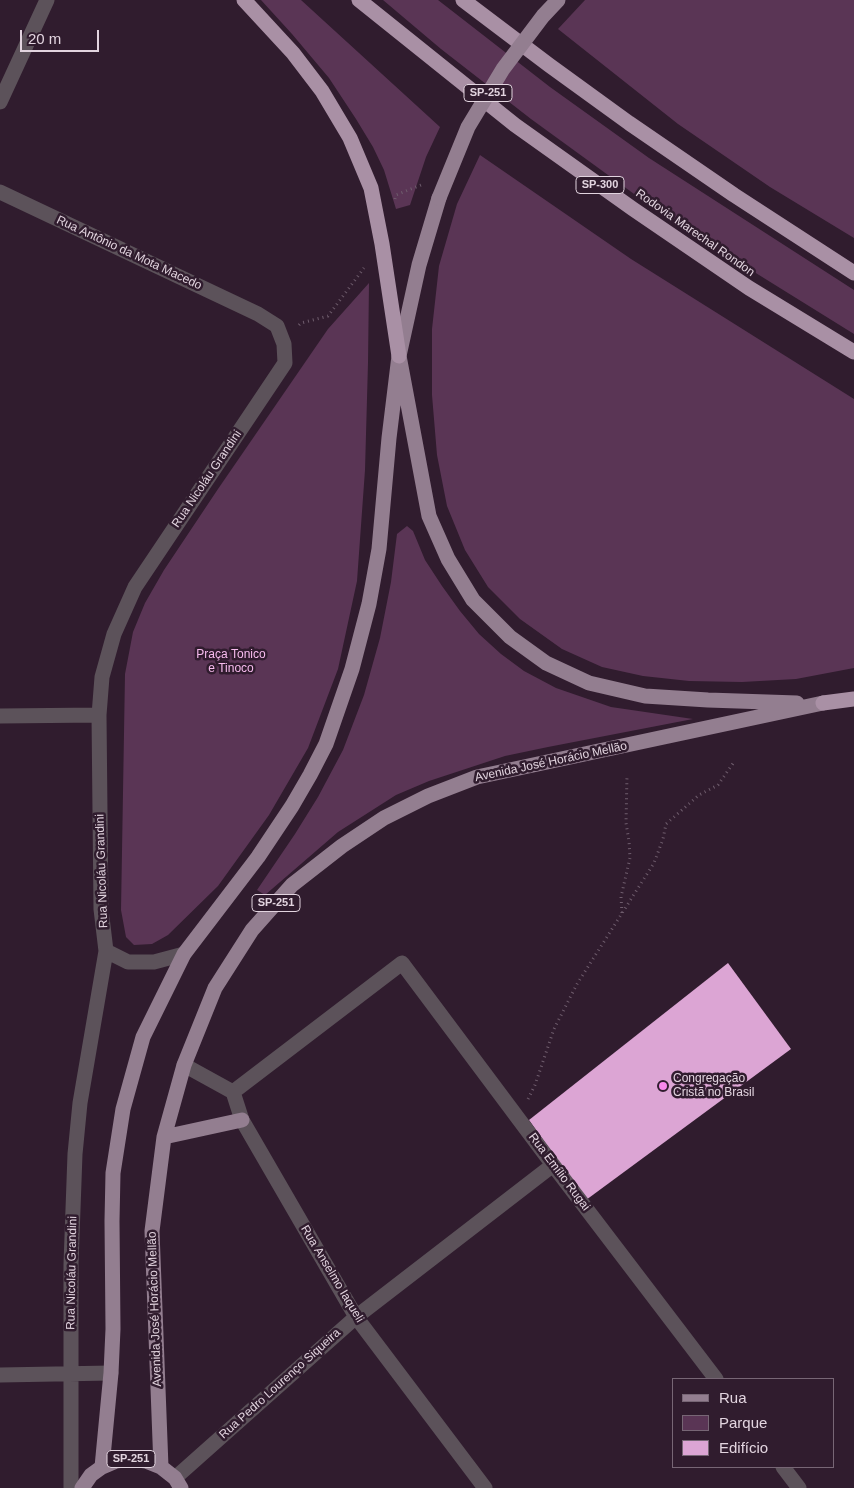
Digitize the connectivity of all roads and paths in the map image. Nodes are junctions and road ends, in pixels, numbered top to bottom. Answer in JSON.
{"nodes":[{"id":1,"x":47,"y":0,"type":"edge"},
{"id":2,"x":244,"y":0,"type":"edge"},
{"id":3,"x":359,"y":0,"type":"edge"},
{"id":4,"x":463,"y":0,"type":"edge"},
{"id":5,"x":558,"y":0,"type":"edge"},
{"id":6,"x":0,"y":102,"type":"edge"},
{"id":7,"x":0,"y":192,"type":"edge"},
{"id":8,"x":382,"y":244,"type":"junction"},
{"id":9,"x":854,"y":273,"type":"edge"},
{"id":10,"x":284,"y":344,"type":"junction"},
{"id":11,"x":854,"y":352,"type":"edge"},
{"id":12,"x":399,"y":356,"type":"junction"},
{"id":13,"x":854,"y":691,"type":"edge"},
{"id":14,"x":854,"y":699,"type":"edge"},
{"id":15,"x":823,"y":703,"type":"junction"},
{"id":16,"x":99,"y":715,"type":"junction"},
{"id":17,"x":0,"y":716,"type":"edge"},
{"id":18,"x":734,"y":762,"type":"dead end"},
{"id":19,"x":627,"y":776,"type":"dead end"},
{"id":20,"x":622,"y":914,"type":"junction"},
{"id":21,"x":106,"y":951,"type":"junction"},
{"id":22,"x":184,"y":954,"type":"junction"},
{"id":23,"x":184,"y":1065,"type":"junction"},
{"id":24,"x":233,"y":1092,"type":"junction"},
{"id":25,"x":526,"y":1104,"type":"dead end"},
{"id":26,"x":242,"y":1120,"type":"junction"},
{"id":27,"x":164,"y":1137,"type":"junction"},
{"id":28,"x":553,"y":1165,"type":"junction"},
{"id":29,"x":356,"y":1317,"type":"junction"},
{"id":30,"x":111,"y":1373,"type":"junction"},
{"id":31,"x":0,"y":1375,"type":"edge"},
{"id":32,"x":71,"y":1375,"type":"junction"},
{"id":33,"x":715,"y":1378,"type":"edge"},
{"id":34,"x":102,"y":1467,"type":"junction"},
{"id":35,"x":160,"y":1467,"type":"junction"},
{"id":36,"x":784,"y":1468,"type":"edge"},
{"id":37,"x":178,"y":1483,"type":"edge"},
{"id":38,"x":71,"y":1488,"type":"edge"},
{"id":39,"x":82,"y":1488,"type":"edge"},
{"id":40,"x":485,"y":1488,"type":"edge"},
{"id":41,"x":799,"y":1488,"type":"edge"}],
"edges":[{"from":1,"to":6,"type":"street"},
{"from":2,"to":8,"type":"highway"},
{"from":3,"to":11,"type":"highway","name":"Rodovia Marechal Rondon","number":"SP-300"},
{"from":4,"to":9,"type":"highway"},
{"from":5,"to":12,"type":"main road","number":"SP-251","bridge":true},
{"from":7,"to":10,"type":"street","name":"Rua Antônio da Mota Macedo"},
{"from":8,"to":10,"type":"path"},
{"from":8,"to":12,"type":"highway"},
{"from":10,"to":16,"type":"street","name":"Rua Nicoláu Grandini"},
{"from":12,"to":15,"type":"main road","number":"SP-251"},
{"from":12,"to":22,"type":"main road","number":"SP-251"},
{"from":13,"to":15,"type":"main road","number":"SP-251"},
{"from":14,"to":15,"type":"highway"},
{"from":15,"to":23,"type":"main road","name":"Avenida José Horácio Mellão","number":"SP-251"},
{"from":16,"to":17,"type":"street"},
{"from":16,"to":21,"type":"street","name":"Rua Nicoláu Grandini"},
{"from":18,"to":20,"type":"path"},
{"from":19,"to":20,"type":"path"},
{"from":20,"to":25,"type":"path"},
{"from":21,"to":22,"type":"street"},
{"from":21,"to":32,"type":"street","name":"Rua Nicoláu Grandini"},
{"from":22,"to":30,"type":"main road","number":"SP-251"},
{"from":23,"to":24,"type":"street"},
{"from":23,"to":27,"type":"main road","name":"Avenida José Horácio Mellão","number":"SP-251"},
{"from":24,"to":26,"type":"street","name":"Rua Anselmo Iaqueli"},
{"from":24,"to":28,"type":"street","name":"Rua Emílio Rugai"},
{"from":26,"to":27,"type":"main road"},
{"from":26,"to":29,"type":"street","name":"Rua Anselmo Iaqueli"},
{"from":27,"to":35,"type":"main road","name":"Avenida José Horácio Mellão","number":"SP-251"},
{"from":28,"to":29,"type":"street","name":"Rua Pedro Lourenço Siqueira"},
{"from":28,"to":33,"type":"street","name":"Rua Emílio Rugai"},
{"from":29,"to":37,"type":"street","name":"Rua Pedro Lourenço Siqueira"},
{"from":29,"to":40,"type":"street","name":"Rua Anselmo Iaqueli"},
{"from":30,"to":32,"type":"street"},
{"from":30,"to":34,"type":"main road","number":"SP-251"},
{"from":31,"to":32,"type":"street"},
{"from":32,"to":38,"type":"street","name":"Rua Nicoláu Grandini"},
{"from":34,"to":35,"type":"main road","number":"SP-251"},
{"from":34,"to":39,"type":"main road","number":"SP-251"},
{"from":35,"to":37,"type":"main road","number":"SP-251"},
{"from":36,"to":41,"type":"street"}]}
